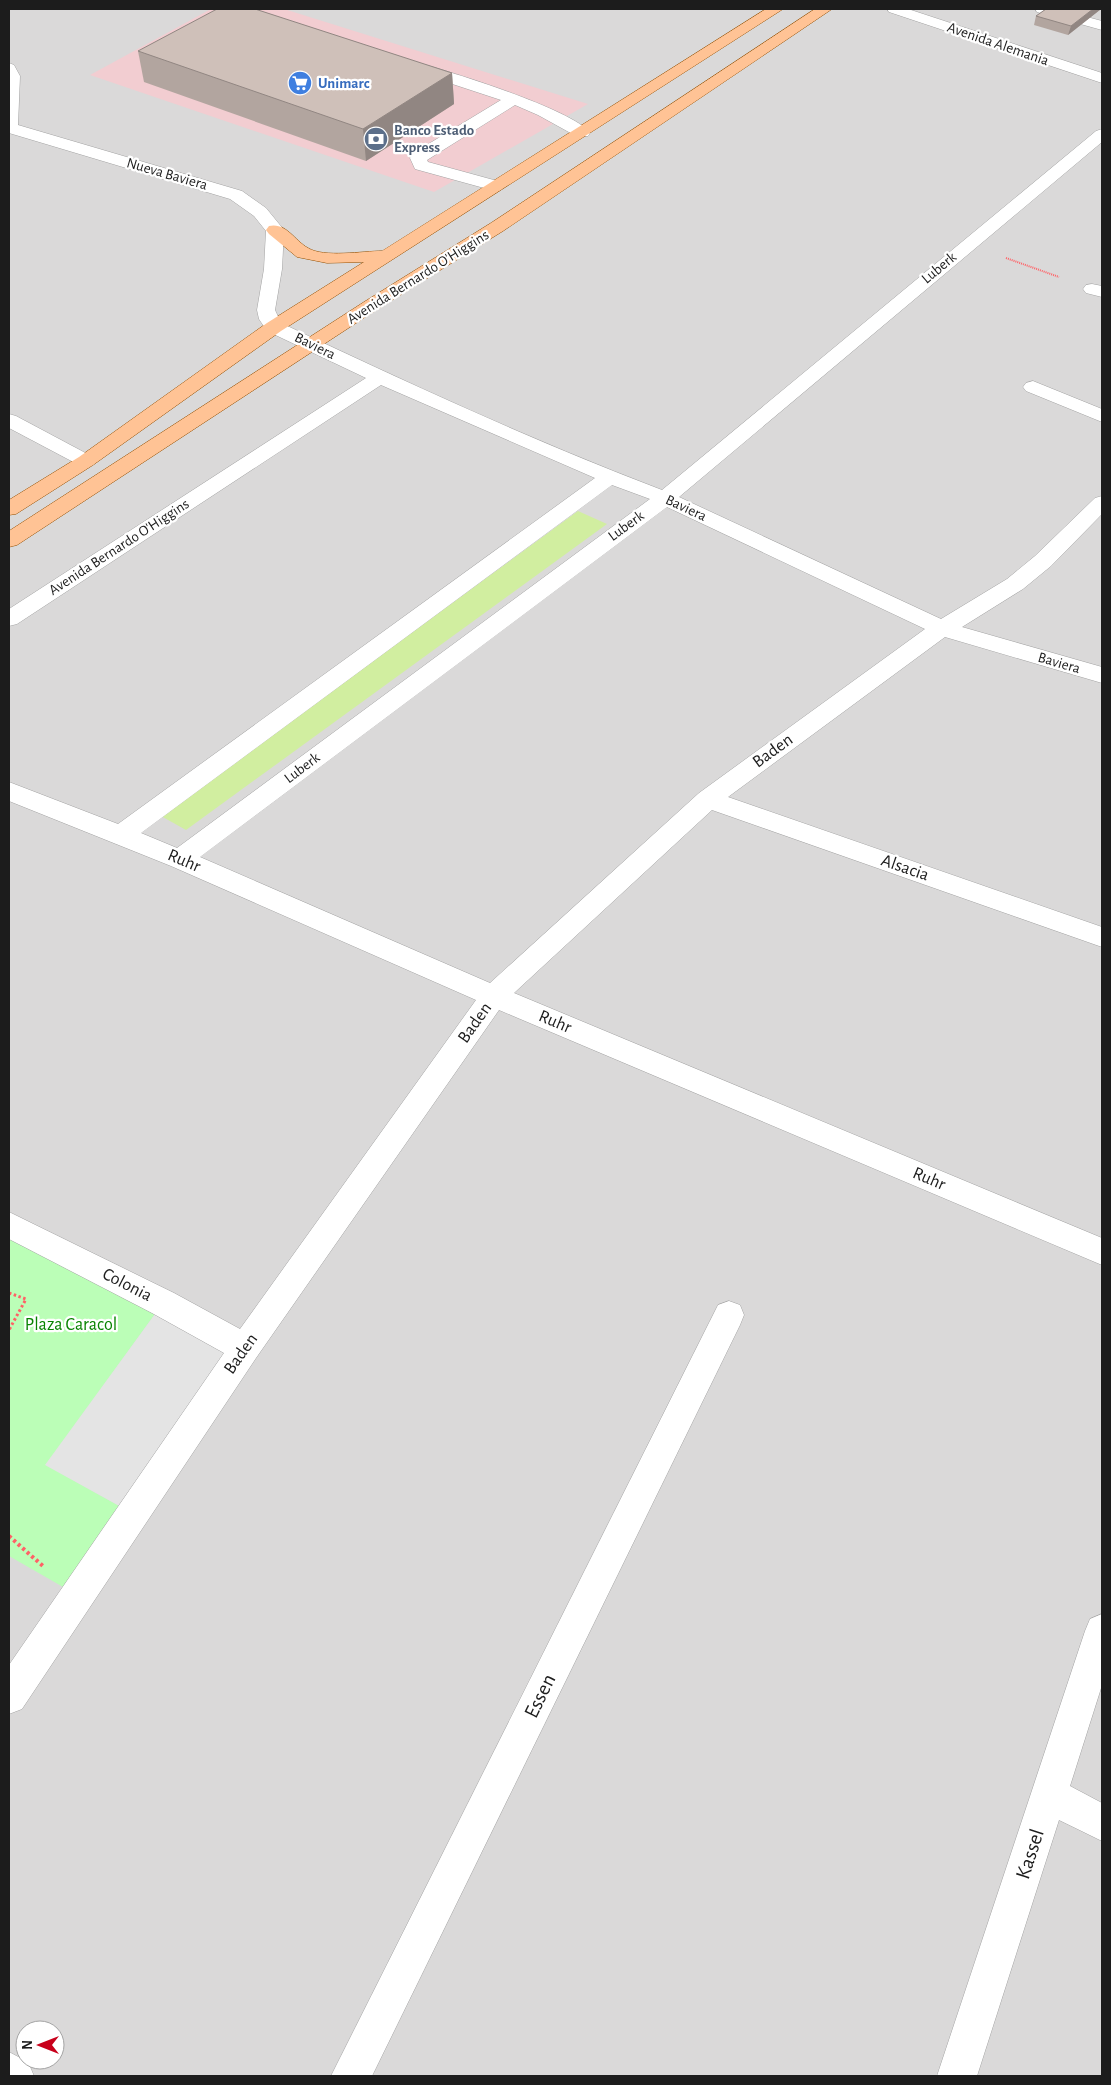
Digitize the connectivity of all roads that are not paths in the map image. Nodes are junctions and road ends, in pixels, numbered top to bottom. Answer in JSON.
{"nodes":[{"id":1,"x":776,"y":9,"type":"edge"},
{"id":2,"x":825,"y":9,"type":"edge"},
{"id":3,"x":894,"y":9,"type":"edge"},
{"id":4,"x":1042,"y":9,"type":"edge"},
{"id":5,"x":1102,"y":26,"type":"edge"},
{"id":6,"x":399,"y":62,"type":"edge"},
{"id":7,"x":9,"y":68,"type":"edge"},
{"id":8,"x":1102,"y":78,"type":"edge"},
{"id":9,"x":514,"y":99,"type":"junction"},
{"id":10,"x":9,"y":128,"type":"edge"},
{"id":11,"x":582,"y":132,"type":"junction"},
{"id":12,"x":1102,"y":134,"type":"edge"},
{"id":13,"x":619,"y":146,"type":"junction"},
{"id":14,"x":495,"y":186,"type":"junction"},
{"id":15,"x":275,"y":230,"type":"junction"},
{"id":16,"x":385,"y":256,"type":"junction"},
{"id":17,"x":274,"y":327,"type":"junction"},
{"id":18,"x":312,"y":344,"type":"junction"},
{"id":19,"x":380,"y":377,"type":"junction"},
{"id":20,"x":1033,"y":387,"type":"dead end"},
{"id":21,"x":1102,"y":416,"type":"edge"},
{"id":22,"x":9,"y":420,"type":"edge"},
{"id":23,"x":86,"y":461,"type":"junction"},
{"id":24,"x":610,"y":476,"type":"junction"},
{"id":25,"x":665,"y":498,"type":"junction"},
{"id":26,"x":1102,"y":502,"type":"edge"},
{"id":27,"x":9,"y":509,"type":"edge"},
{"id":28,"x":9,"y":540,"type":"edge"},
{"id":29,"x":9,"y":618,"type":"edge"},
{"id":30,"x":943,"y":629,"type":"junction"},
{"id":31,"x":1102,"y":675,"type":"edge"},
{"id":32,"x":9,"y":791,"type":"edge"},
{"id":33,"x":708,"y":799,"type":"junction"},
{"id":34,"x":120,"y":836,"type":"junction"},
{"id":35,"x":180,"y":859,"type":"junction"},
{"id":36,"x":1102,"y":937,"type":"edge"},
{"id":37,"x":494,"y":996,"type":"junction"},
{"id":38,"x":9,"y":1225,"type":"edge"},
{"id":39,"x":1102,"y":1252,"type":"edge"},
{"id":40,"x":729,"y":1315,"type":"dead end"},
{"id":41,"x":245,"y":1348,"type":"junction"},
{"id":42,"x":1102,"y":1631,"type":"edge"},
{"id":43,"x":9,"y":1696,"type":"edge"},
{"id":44,"x":1049,"y":1795,"type":"junction"},
{"id":45,"x":1102,"y":1823,"type":"edge"},
{"id":46,"x":9,"y":2072,"type":"edge"},
{"id":47,"x":14,"y":2076,"type":"edge"},
{"id":48,"x":351,"y":2076,"type":"edge"},
{"id":49,"x":957,"y":2076,"type":"edge"}],
"edges":[{"from":1,"to":11,"type":"main road","name":"Avenida Bernardo O'Higgins"},
{"from":2,"to":13,"type":"main road","name":"Avenida Bernardo O'Higgins"},
{"from":3,"to":8,"type":"street","name":"Avenida Alemania"},
{"from":4,"to":5,"type":"street"},
{"from":6,"to":9,"type":"street"},
{"from":7,"to":10,"type":"street","name":"Nueva Baviera"},
{"from":9,"to":11,"type":"street"},
{"from":9,"to":14,"type":"street"},
{"from":10,"to":15,"type":"street","name":"Nueva Baviera"},
{"from":11,"to":13,"type":"main road"},
{"from":11,"to":14,"type":"main road","name":"Avenida Bernardo O'Higgins"},
{"from":12,"to":25,"type":"street","name":"Luberk"},
{"from":13,"to":18,"type":"main road","name":"Avenida Bernardo O'Higgins"},
{"from":14,"to":16,"type":"main road","name":"Avenida Bernardo O'Higgins"},
{"from":15,"to":16,"type":"main road"},
{"from":15,"to":17,"type":"street"},
{"from":16,"to":17,"type":"main road","name":"Avenida Bernardo O'Higgins"},
{"from":17,"to":18,"type":"street","name":"Baviera"},
{"from":17,"to":23,"type":"main road","name":"Avenida Bernardo O'Higgins"},
{"from":18,"to":19,"type":"street","name":"Baviera"},
{"from":18,"to":28,"type":"main road","name":"Avenida Bernardo O'Higgins"},
{"from":19,"to":24,"type":"street","name":"Baviera"},
{"from":19,"to":29,"type":"street","name":"Avenida Bernardo O'Higgins"},
{"from":20,"to":21,"type":"street"},
{"from":22,"to":23,"type":"street"},
{"from":23,"to":27,"type":"main road","name":"Avenida Bernardo O'Higgins"},
{"from":24,"to":25,"type":"street","name":"Baviera"},
{"from":24,"to":34,"type":"street"},
{"from":25,"to":30,"type":"street","name":"Baviera"},
{"from":25,"to":35,"type":"street","name":"Luberk"},
{"from":26,"to":30,"type":"street","name":"Baden"},
{"from":30,"to":31,"type":"street","name":"Baviera"},
{"from":30,"to":33,"type":"street","name":"Baden"},
{"from":32,"to":34,"type":"street","name":"Ruhr"},
{"from":33,"to":36,"type":"street","name":"Alsacia"},
{"from":33,"to":37,"type":"street","name":"Baden"},
{"from":34,"to":35,"type":"street","name":"Ruhr"},
{"from":35,"to":37,"type":"street","name":"Ruhr"},
{"from":37,"to":39,"type":"street","name":"Ruhr"},
{"from":37,"to":41,"type":"street","name":"Baden"},
{"from":38,"to":41,"type":"street","name":"Colonia"},
{"from":40,"to":48,"type":"street","name":"Essen"},
{"from":41,"to":43,"type":"street","name":"Baden"},
{"from":42,"to":44,"type":"street","name":"Kassel"},
{"from":44,"to":45,"type":"street"},
{"from":44,"to":49,"type":"street","name":"Kassel"},
{"from":46,"to":47,"type":"street"}]}
